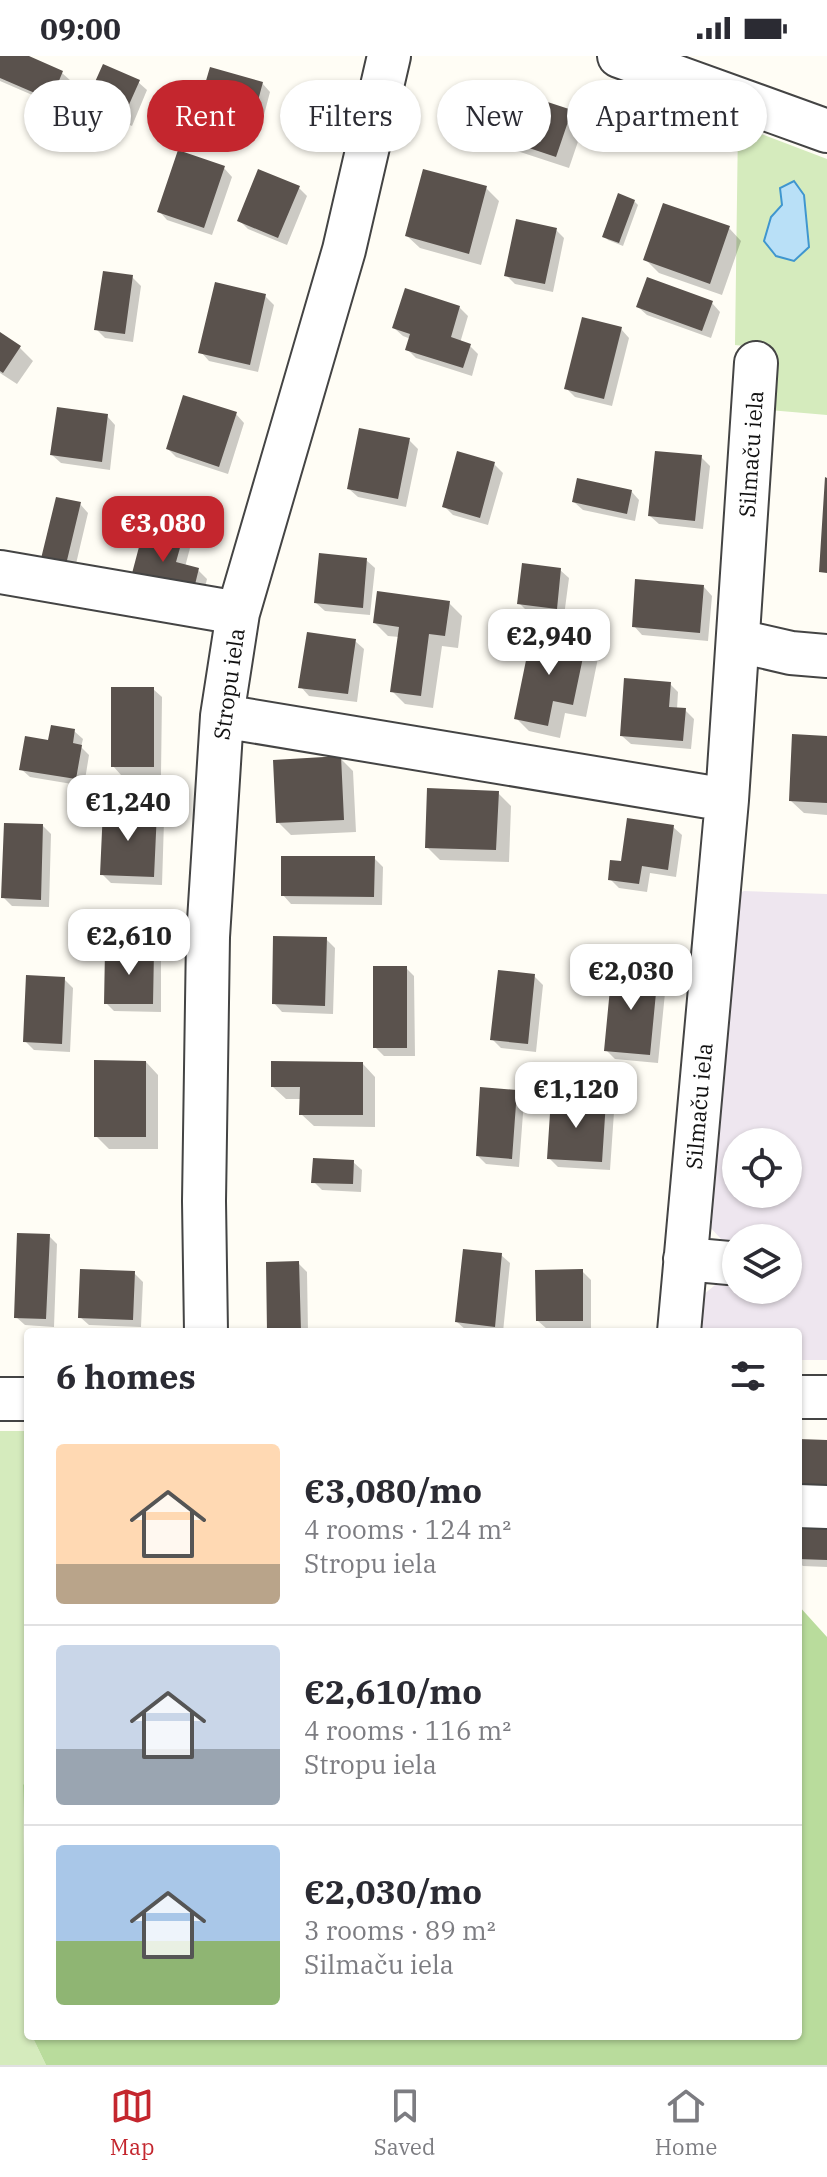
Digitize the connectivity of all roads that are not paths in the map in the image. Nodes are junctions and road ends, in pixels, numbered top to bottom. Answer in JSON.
{"nodes":[{"id":1,"x":389,"y":56,"type":"edge"},
{"id":2,"x":619,"y":56,"type":"edge"},
{"id":3,"x":827,"y":131,"type":"edge"},
{"id":4,"x":756,"y":363,"type":"dead end"},
{"id":5,"x":0,"y":572,"type":"edge"},
{"id":6,"x":238,"y":613,"type":"junction"},
{"id":7,"x":739,"y":641,"type":"junction"},
{"id":8,"x":827,"y":656,"type":"edge"},
{"id":9,"x":222,"y":716,"type":"junction"},
{"id":10,"x":727,"y":800,"type":"junction"},
{"id":11,"x":685,"y":1259,"type":"junction"},
{"id":12,"x":722,"y":1262,"type":"edge"},
{"id":13,"x":206,"y":1328,"type":"edge"},
{"id":14,"x":679,"y":1328,"type":"edge"},
{"id":15,"x":802,"y":1397,"type":"edge"},
{"id":16,"x":827,"y":1397,"type":"edge"},
{"id":17,"x":0,"y":1399,"type":"edge"},
{"id":18,"x":24,"y":1399,"type":"edge"},
{"id":19,"x":802,"y":1506,"type":"edge"},
{"id":20,"x":827,"y":1507,"type":"edge"}],
"edges":[{"from":1,"to":6,"type":"street","name":"Stropu iela"},
{"from":2,"to":3,"type":"street"},
{"from":4,"to":7,"type":"street","name":"Silmaču iela"},
{"from":5,"to":6,"type":"street"},
{"from":6,"to":9,"type":"street","name":"Stropu iela"},
{"from":7,"to":8,"type":"street"},
{"from":7,"to":10,"type":"street","name":"Silmaču iela"},
{"from":9,"to":10,"type":"street"},
{"from":9,"to":13,"type":"street","name":"Stropu iela"},
{"from":10,"to":11,"type":"street","name":"Silmaču iela"},
{"from":11,"to":12,"type":"street"},
{"from":11,"to":14,"type":"street","name":"Silmaču iela"},
{"from":15,"to":16,"type":"street"},
{"from":17,"to":18,"type":"street"},
{"from":19,"to":20,"type":"street"}]}
